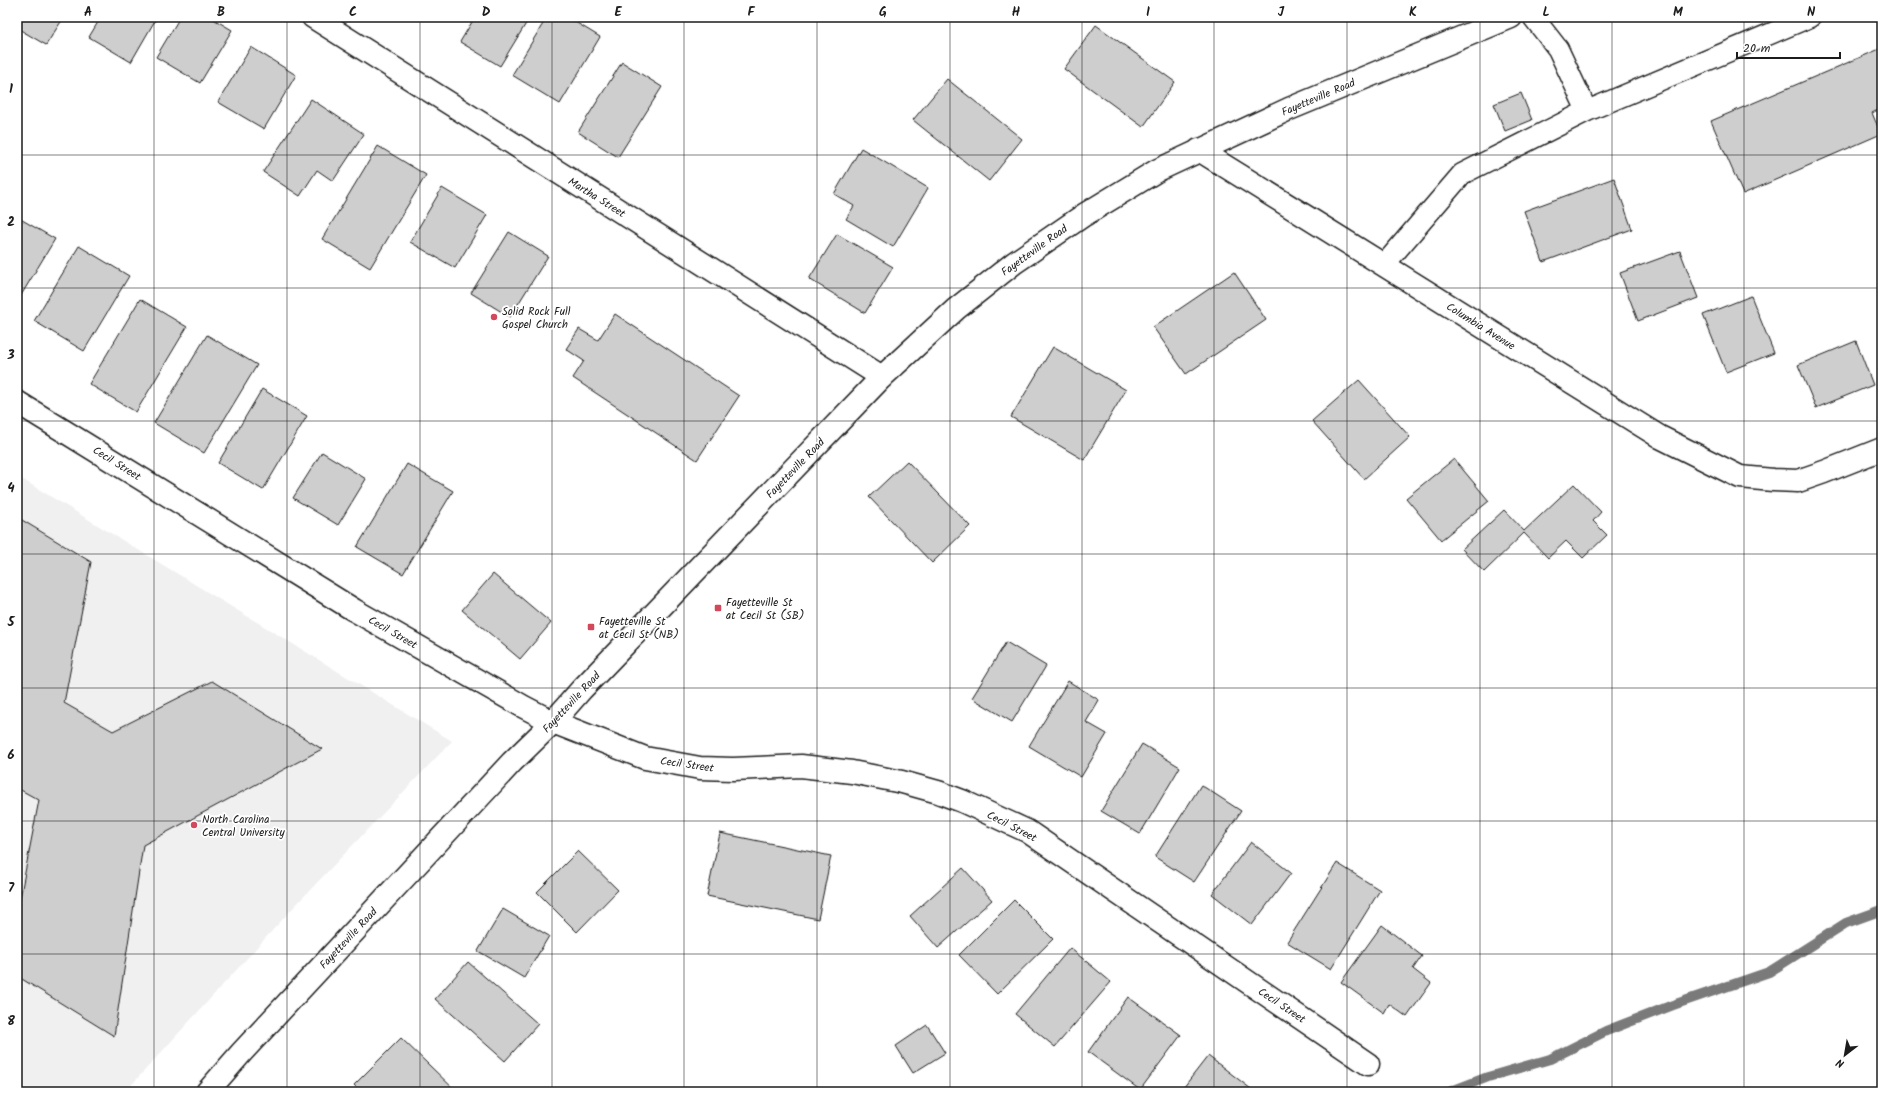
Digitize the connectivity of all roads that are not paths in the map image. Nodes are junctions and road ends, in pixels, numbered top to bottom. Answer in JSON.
{"nodes":[{"id":1,"x":313,"y":17,"type":"edge"},
{"id":2,"x":1511,"y":17,"type":"edge"},
{"id":3,"x":1533,"y":17,"type":"edge"},
{"id":4,"x":1810,"y":17,"type":"edge"},
{"id":5,"x":1587,"y":111,"type":"junction"},
{"id":6,"x":1199,"y":150,"type":"junction"},
{"id":7,"x":1384,"y":265,"type":"junction"},
{"id":8,"x":882,"y":378,"type":"junction"},
{"id":9,"x":17,"y":402,"type":"edge"},
{"id":10,"x":1882,"y":449,"type":"edge"},
{"id":11,"x":553,"y":722,"type":"junction"},
{"id":12,"x":1368,"y":1064,"type":"dead end"},
{"id":13,"x":207,"y":1092,"type":"edge"}],
"edges":[{"from":1,"to":8,"type":"street","name":"Martha Street"},
{"from":2,"to":6,"type":"street","name":"Fayetteville Road"},
{"from":3,"to":5,"type":"lane"},
{"from":4,"to":5,"type":"lane"},
{"from":5,"to":7,"type":"lane"},
{"from":6,"to":7,"type":"street","name":"Columbia Avenue"},
{"from":6,"to":8,"type":"street","name":"Fayetteville Road"},
{"from":7,"to":10,"type":"street","name":"Columbia Avenue"},
{"from":8,"to":11,"type":"street","name":"Fayetteville Road"},
{"from":9,"to":11,"type":"street","name":"Cecil Street"},
{"from":11,"to":12,"type":"street","name":"Cecil Street"},
{"from":11,"to":13,"type":"street","name":"Fayetteville Road"}]}
